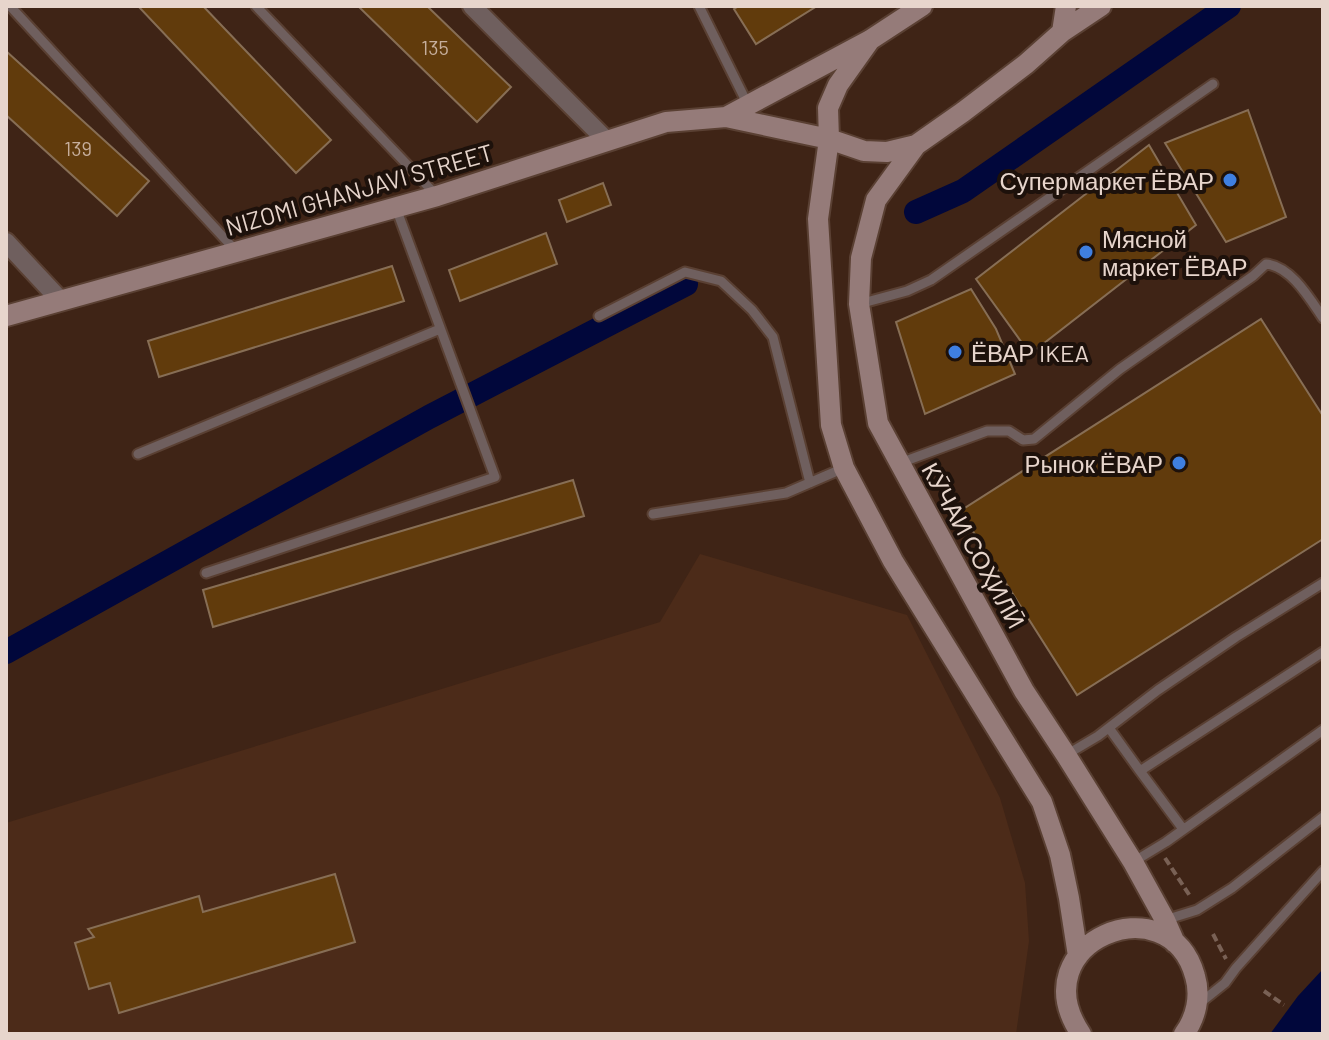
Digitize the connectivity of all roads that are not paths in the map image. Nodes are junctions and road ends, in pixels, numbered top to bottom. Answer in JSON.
{"nodes":[{"id":1,"x":10,"y":6,"type":"edge"},
{"id":2,"x":256,"y":6,"type":"edge"},
{"id":3,"x":472,"y":6,"type":"edge"},
{"id":4,"x":699,"y":6,"type":"edge"},
{"id":5,"x":922,"y":6,"type":"edge"},
{"id":6,"x":1066,"y":6,"type":"edge"},
{"id":7,"x":1101,"y":6,"type":"edge"},
{"id":8,"x":1062,"y":32,"type":"junction"},
{"id":9,"x":870,"y":40,"type":"junction"},
{"id":10,"x":1213,"y":84,"type":"dead end"},
{"id":11,"x":748,"y":105,"type":"junction"},
{"id":12,"x":726,"y":117,"type":"junction"},
{"id":13,"x":829,"y":139,"type":"junction"},
{"id":14,"x":607,"y":141,"type":"junction"},
{"id":15,"x":916,"y":145,"type":"junction"},
{"id":16,"x":437,"y":196,"type":"junction"},
{"id":17,"x":396,"y":208,"type":"junction"},
{"id":18,"x":6,"y":242,"type":"edge"},
{"id":19,"x":237,"y":252,"type":"junction"},
{"id":20,"x":61,"y":301,"type":"junction"},
{"id":21,"x":859,"y":304,"type":"junction"},
{"id":22,"x":6,"y":316,"type":"edge"},
{"id":23,"x":599,"y":316,"type":"dead end"},
{"id":24,"x":1323,"y":318,"type":"edge"},
{"id":25,"x":440,"y":329,"type":"junction"},
{"id":26,"x":138,"y":454,"type":"dead end"},
{"id":27,"x":900,"y":463,"type":"junction"},
{"id":28,"x":844,"y":468,"type":"junction"},
{"id":29,"x":810,"y":483,"type":"junction"},
{"id":30,"x":653,"y":514,"type":"dead end"},
{"id":31,"x":206,"y":573,"type":"dead end"},
{"id":32,"x":1323,"y":583,"type":"edge"},
{"id":33,"x":1323,"y":652,"type":"edge"},
{"id":34,"x":1109,"y":728,"type":"junction"},
{"id":35,"x":1323,"y":730,"type":"edge"},
{"id":36,"x":1066,"y":755,"type":"junction"},
{"id":37,"x":1140,"y":771,"type":"junction"},
{"id":38,"x":1323,"y":817,"type":"edge"},
{"id":39,"x":1183,"y":829,"type":"junction"},
{"id":40,"x":1133,"y":862,"type":"junction"},
{"id":41,"x":1323,"y":871,"type":"edge"},
{"id":42,"x":1165,"y":920,"type":"junction"},
{"id":43,"x":1175,"y":943,"type":"junction"},
{"id":44,"x":1078,"y":956,"type":"junction"},
{"id":45,"x":1197,"y":1005,"type":"junction"},
{"id":46,"x":1068,"y":1009,"type":"junction"},
{"id":47,"x":1057,"y":1034,"type":"edge"},
{"id":48,"x":1081,"y":1034,"type":"edge"},
{"id":49,"x":1184,"y":1034,"type":"edge"}],
"edges":[{"from":1,"to":19,"type":"lane"},
{"from":2,"to":16,"type":"lane"},
{"from":3,"to":14,"type":"street"},
{"from":4,"to":11,"type":"lane"},
{"from":5,"to":9,"type":"street"},
{"from":6,"to":8,"type":"street"},
{"from":7,"to":8,"type":"street"},
{"from":8,"to":15,"type":"street"},
{"from":9,"to":11,"type":"street"},
{"from":9,"to":13,"type":"street"},
{"from":10,"to":21,"type":"lane"},
{"from":11,"to":12,"type":"street"},
{"from":12,"to":13,"type":"street"},
{"from":12,"to":14,"type":"street","name":"NIZOMI GHANJAVI STREET"},
{"from":13,"to":15,"type":"street"},
{"from":13,"to":28,"type":"street"},
{"from":14,"to":16,"type":"street","name":"NIZOMI GHANJAVI STREET"},
{"from":15,"to":21,"type":"street","name":"КӮЧАИ СОҲИЛӢ"},
{"from":16,"to":17,"type":"street","name":"NIZOMI GHANJAVI STREET"},
{"from":17,"to":19,"type":"street","name":"NIZOMI GHANJAVI STREET"},
{"from":17,"to":25,"type":"lane"},
{"from":18,"to":20,"type":"street"},
{"from":19,"to":20,"type":"street","name":"NIZOMI GHANJAVI STREET"},
{"from":20,"to":22,"type":"street","name":"NIZOMI GHANJAVI STREET"},
{"from":21,"to":27,"type":"street","name":"КӮЧАИ СОҲИЛӢ"},
{"from":23,"to":29,"type":"lane"},
{"from":24,"to":27,"type":"lane"},
{"from":25,"to":26,"type":"lane"},
{"from":25,"to":31,"type":"lane"},
{"from":27,"to":36,"type":"street","name":"КӮЧАИ СОҲИЛӢ"},
{"from":28,"to":29,"type":"lane"},
{"from":28,"to":44,"type":"street"},
{"from":29,"to":30,"type":"lane"},
{"from":32,"to":34,"type":"lane"},
{"from":33,"to":37,"type":"lane"},
{"from":34,"to":36,"type":"lane"},
{"from":34,"to":37,"type":"lane"},
{"from":35,"to":39,"type":"lane"},
{"from":36,"to":40,"type":"street","name":"КӮЧАИ СОҲИЛӢ"},
{"from":37,"to":39,"type":"lane"},
{"from":38,"to":42,"type":"lane"},
{"from":39,"to":40,"type":"lane"},
{"from":40,"to":42,"type":"street","name":"КӮЧАИ СОҲИЛӢ"},
{"from":41,"to":45,"type":"lane"},
{"from":42,"to":43,"type":"street","name":"КӮЧАИ СОҲИЛӢ"},
{"from":43,"to":44,"type":"street"},
{"from":43,"to":45,"type":"street","name":"КӮЧАИ СОҲИЛӢ"},
{"from":44,"to":46,"type":"street"},
{"from":45,"to":49,"type":"street"},
{"from":46,"to":47,"type":"street"},
{"from":46,"to":48,"type":"street"}]}
